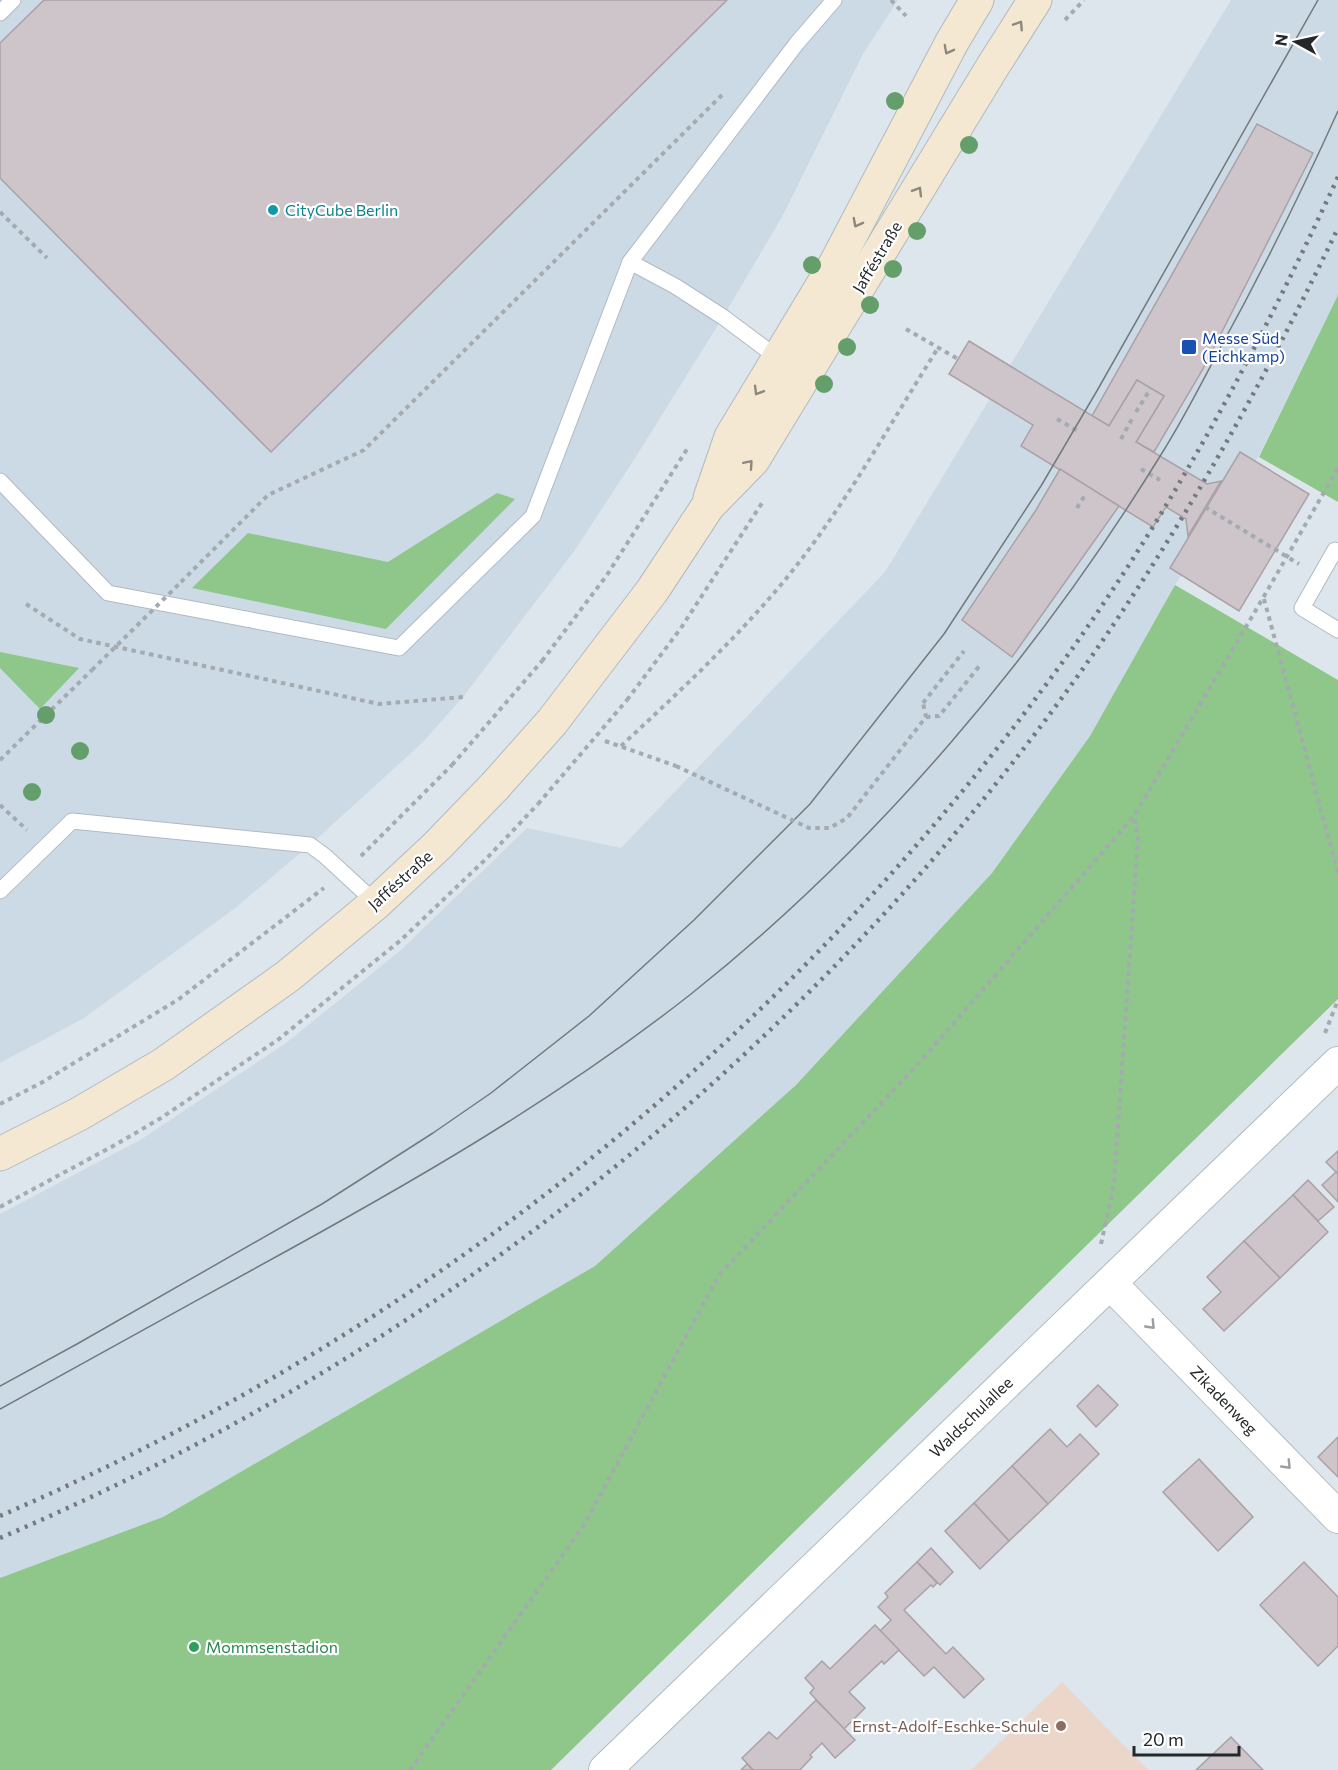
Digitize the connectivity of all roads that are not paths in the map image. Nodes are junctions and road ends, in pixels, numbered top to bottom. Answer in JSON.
{"nodes":[{"id":1,"x":13,"y":0,"type":"edge"},
{"id":2,"x":834,"y":0,"type":"edge"},
{"id":3,"x":977,"y":0,"type":"edge"},
{"id":4,"x":1035,"y":0,"type":"edge"},
{"id":5,"x":0,"y":13,"type":"edge"},
{"id":6,"x":630,"y":262,"type":"junction"},
{"id":7,"x":778,"y":358,"type":"junction"},
{"id":8,"x":0,"y":481,"type":"edge"},
{"id":9,"x":708,"y":506,"type":"junction"},
{"id":10,"x":1338,"y":552,"type":"edge"},
{"id":11,"x":1338,"y":630,"type":"edge"},
{"id":12,"x":0,"y":891,"type":"edge"},
{"id":13,"x":376,"y":903,"type":"junction"},
{"id":14,"x":1331,"y":1051,"type":"edge"},
{"id":15,"x":0,"y":1154,"type":"edge"},
{"id":16,"x":1110,"y":1283,"type":"junction"},
{"id":17,"x":1338,"y":1518,"type":"edge"},
{"id":18,"x":605,"y":1770,"type":"edge"}],
"edges":[{"from":1,"to":5,"type":"lane"},
{"from":2,"to":6,"type":"lane"},
{"from":3,"to":7,"type":"main road","name":"Jafféstraße","one_way":true},
{"from":9,"to":4,"type":"main road","name":"Jafféstraße","one_way":true},
{"from":6,"to":7,"type":"lane"},
{"from":6,"to":8,"type":"lane"},
{"from":7,"to":9,"type":"main road","name":"Jafféstraße","one_way":true},
{"from":9,"to":13,"type":"main road","name":"Jafféstraße","bridge":true},
{"from":10,"to":11,"type":"lane"},
{"from":12,"to":13,"type":"lane"},
{"from":13,"to":15,"type":"main road","name":"Jafféstraße"},
{"from":14,"to":16,"type":"street","name":"Waldschulallee"},
{"from":16,"to":17,"type":"street","name":"Zikadenweg","one_way":true},
{"from":16,"to":18,"type":"street","name":"Waldschulallee"}]}
